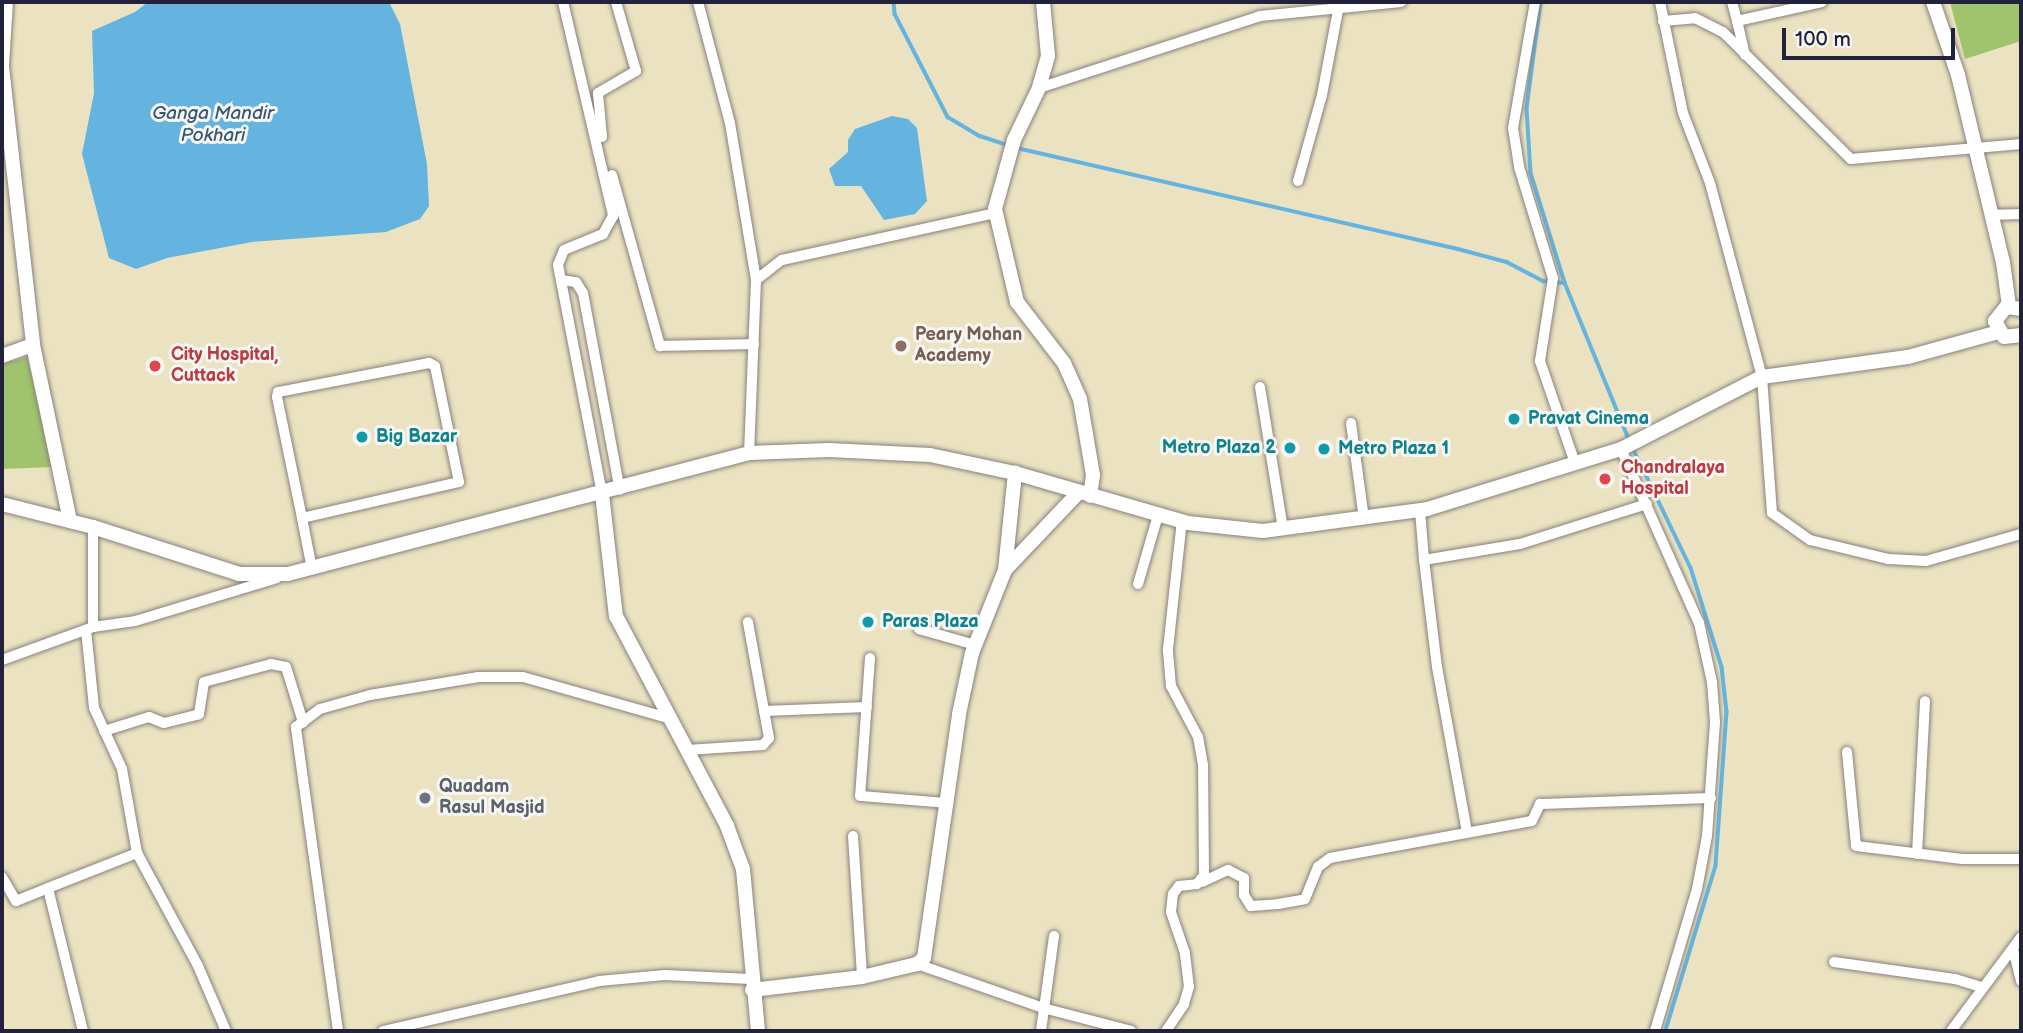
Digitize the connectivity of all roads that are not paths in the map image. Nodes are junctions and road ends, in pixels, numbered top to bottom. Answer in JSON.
{"nodes":[{"id":1,"x":6,"y":2,"type":"edge"},
{"id":2,"x":563,"y":2,"type":"edge"},
{"id":3,"x":616,"y":2,"type":"edge"},
{"id":4,"x":698,"y":2,"type":"edge"},
{"id":5,"x":1043,"y":2,"type":"edge"},
{"id":6,"x":1401,"y":2,"type":"edge"},
{"id":7,"x":1535,"y":2,"type":"edge"},
{"id":8,"x":1660,"y":2,"type":"edge"},
{"id":9,"x":1732,"y":2,"type":"edge"},
{"id":10,"x":1822,"y":2,"type":"edge"},
{"id":11,"x":1933,"y":2,"type":"edge"},
{"id":12,"x":1338,"y":10,"type":"junction"},
{"id":13,"x":1663,"y":21,"type":"junction"},
{"id":14,"x":1737,"y":21,"type":"junction"},
{"id":15,"x":1745,"y":55,"type":"junction"},
{"id":16,"x":2,"y":66,"type":"edge"},
{"id":17,"x":1039,"y":88,"type":"junction"},
{"id":18,"x":2021,"y":144,"type":"edge"},
{"id":19,"x":1975,"y":151,"type":"junction"},
{"id":20,"x":1298,"y":181,"type":"dead end"},
{"id":21,"x":995,"y":213,"type":"junction"},
{"id":22,"x":2021,"y":214,"type":"edge"},
{"id":23,"x":1990,"y":215,"type":"junction"},
{"id":24,"x":561,"y":280,"type":"junction"},
{"id":25,"x":756,"y":280,"type":"junction"},
{"id":26,"x":2015,"y":307,"type":"edge"},
{"id":27,"x":1998,"y":332,"type":"junction"},
{"id":28,"x":2021,"y":335,"type":"edge"},
{"id":29,"x":754,"y":344,"type":"junction"},
{"id":30,"x":33,"y":345,"type":"junction"},
{"id":31,"x":2,"y":356,"type":"edge"},
{"id":32,"x":1762,"y":377,"type":"junction"},
{"id":33,"x":1260,"y":387,"type":"dead end"},
{"id":34,"x":1351,"y":423,"type":"dead end"},
{"id":35,"x":1625,"y":447,"type":"junction"},
{"id":36,"x":749,"y":453,"type":"junction"},
{"id":37,"x":1575,"y":463,"type":"junction"},
{"id":38,"x":1015,"y":473,"type":"junction"},
{"id":39,"x":620,"y":489,"type":"junction"},
{"id":40,"x":602,"y":495,"type":"junction"},
{"id":41,"x":1084,"y":495,"type":"junction"},
{"id":42,"x":2,"y":503,"type":"edge"},
{"id":43,"x":1647,"y":504,"type":"junction"},
{"id":44,"x":1420,"y":510,"type":"junction"},
{"id":45,"x":1158,"y":515,"type":"junction"},
{"id":46,"x":302,"y":518,"type":"junction"},
{"id":47,"x":1364,"y":519,"type":"junction"},
{"id":48,"x":70,"y":521,"type":"junction"},
{"id":49,"x":1182,"y":521,"type":"junction"},
{"id":50,"x":93,"y":527,"type":"junction"},
{"id":51,"x":1283,"y":529,"type":"junction"},
{"id":52,"x":2021,"y":534,"type":"edge"},
{"id":53,"x":1424,"y":560,"type":"junction"},
{"id":54,"x":312,"y":569,"type":"junction"},
{"id":55,"x":1004,"y":570,"type":"junction"},
{"id":56,"x":288,"y":574,"type":"junction"},
{"id":57,"x":1138,"y":584,"type":"dead end"},
{"id":58,"x":748,"y":622,"type":"dead end"},
{"id":59,"x":90,"y":629,"type":"junction"},
{"id":60,"x":919,"y":629,"type":"dead end"},
{"id":61,"x":975,"y":645,"type":"junction"},
{"id":62,"x":870,"y":658,"type":"dead end"},
{"id":63,"x":2,"y":660,"type":"edge"},
{"id":64,"x":1925,"y":701,"type":"dead end"},
{"id":65,"x":867,"y":707,"type":"junction"},
{"id":66,"x":764,"y":711,"type":"junction"},
{"id":67,"x":671,"y":719,"type":"junction"},
{"id":68,"x":303,"y":722,"type":"junction"},
{"id":69,"x":104,"y":731,"type":"junction"},
{"id":70,"x":687,"y":750,"type":"junction"},
{"id":71,"x":1847,"y":752,"type":"dead end"},
{"id":72,"x":1711,"y":798,"type":"junction"},
{"id":73,"x":947,"y":803,"type":"junction"},
{"id":74,"x":1467,"y":832,"type":"junction"},
{"id":75,"x":853,"y":836,"type":"dead end"},
{"id":76,"x":137,"y":853,"type":"junction"},
{"id":77,"x":1917,"y":853,"type":"junction"},
{"id":78,"x":2021,"y":859,"type":"edge"},
{"id":79,"x":2,"y":877,"type":"edge"},
{"id":80,"x":1202,"y":881,"type":"junction"},
{"id":81,"x":48,"y":888,"type":"junction"},
{"id":82,"x":1054,"y":936,"type":"dead end"},
{"id":83,"x":2021,"y":937,"type":"edge"},
{"id":84,"x":2013,"y":949,"type":"junction"},
{"id":85,"x":1834,"y":962,"type":"dead end"},
{"id":86,"x":917,"y":964,"type":"junction"},
{"id":87,"x":862,"y":977,"type":"junction"},
{"id":88,"x":2021,"y":981,"type":"edge"},
{"id":89,"x":751,"y":985,"type":"junction"},
{"id":90,"x":1982,"y":987,"type":"junction"},
{"id":91,"x":1043,"y":1008,"type":"junction"},
{"id":92,"x":83,"y":1031,"type":"edge"},
{"id":93,"x":226,"y":1031,"type":"edge"},
{"id":94,"x":338,"y":1031,"type":"edge"},
{"id":95,"x":383,"y":1031,"type":"edge"},
{"id":96,"x":758,"y":1031,"type":"edge"},
{"id":97,"x":1041,"y":1031,"type":"edge"},
{"id":98,"x":1131,"y":1031,"type":"edge"},
{"id":99,"x":1166,"y":1031,"type":"edge"},
{"id":100,"x":1655,"y":1031,"type":"edge"},
{"id":101,"x":1951,"y":1031,"type":"edge"}],
"edges":[{"from":1,"to":16,"type":"main road"},
{"from":2,"to":24,"type":"street"},
{"from":3,"to":29,"type":"street"},
{"from":4,"to":25,"type":"street"},
{"from":5,"to":17,"type":"main road"},
{"from":6,"to":12,"type":"street"},
{"from":7,"to":37,"type":"street"},
{"from":8,"to":13,"type":"street"},
{"from":9,"to":14,"type":"street"},
{"from":10,"to":14,"type":"street"},
{"from":11,"to":19,"type":"main road"},
{"from":12,"to":17,"type":"street"},
{"from":12,"to":20,"type":"street"},
{"from":13,"to":15,"type":"street"},
{"from":13,"to":32,"type":"street"},
{"from":14,"to":15,"type":"street"},
{"from":15,"to":19,"type":"street"},
{"from":16,"to":30,"type":"main road"},
{"from":17,"to":21,"type":"main road"},
{"from":18,"to":19,"type":"street"},
{"from":19,"to":23,"type":"main road"},
{"from":21,"to":25,"type":"street"},
{"from":21,"to":41,"type":"main road"},
{"from":22,"to":23,"type":"street"},
{"from":23,"to":26,"type":"main road"},
{"from":24,"to":39,"type":"street"},
{"from":24,"to":40,"type":"street"},
{"from":25,"to":29,"type":"street"},
{"from":26,"to":27,"type":"main road"},
{"from":27,"to":28,"type":"main road"},
{"from":27,"to":32,"type":"main road"},
{"from":29,"to":36,"type":"street"},
{"from":30,"to":31,"type":"main road"},
{"from":30,"to":48,"type":"main road"},
{"from":32,"to":35,"type":"main road"},
{"from":32,"to":52,"type":"street"},
{"from":33,"to":51,"type":"street"},
{"from":34,"to":47,"type":"street"},
{"from":35,"to":37,"type":"main road"},
{"from":35,"to":43,"type":"street"},
{"from":36,"to":38,"type":"main road"},
{"from":36,"to":39,"type":"main road"},
{"from":37,"to":44,"type":"main road"},
{"from":38,"to":41,"type":"main road"},
{"from":38,"to":55,"type":"main road"},
{"from":39,"to":40,"type":"main road"},
{"from":40,"to":54,"type":"main road"},
{"from":40,"to":67,"type":"main road"},
{"from":41,"to":45,"type":"main road"},
{"from":41,"to":55,"type":"main road"},
{"from":42,"to":48,"type":"main road"},
{"from":43,"to":53,"type":"street"},
{"from":43,"to":72,"type":"street"},
{"from":44,"to":47,"type":"main road"},
{"from":44,"to":53,"type":"street"},
{"from":45,"to":49,"type":"main road"},
{"from":45,"to":57,"type":"street"},
{"from":46,"to":46,"type":"street"},
{"from":46,"to":54,"type":"street"},
{"from":47,"to":51,"type":"main road"},
{"from":48,"to":50,"type":"main road"},
{"from":49,"to":51,"type":"main road"},
{"from":49,"to":80,"type":"street"},
{"from":50,"to":56,"type":"main road"},
{"from":50,"to":59,"type":"street"},
{"from":53,"to":74,"type":"street"},
{"from":54,"to":56,"type":"main road"},
{"from":55,"to":61,"type":"main road"},
{"from":56,"to":59,"type":"street"},
{"from":58,"to":66,"type":"street"},
{"from":59,"to":63,"type":"street"},
{"from":59,"to":69,"type":"street"},
{"from":60,"to":61,"type":"street"},
{"from":61,"to":73,"type":"main road"},
{"from":62,"to":65,"type":"street"},
{"from":64,"to":77,"type":"street"},
{"from":65,"to":66,"type":"street"},
{"from":65,"to":73,"type":"street"},
{"from":66,"to":70,"type":"street"},
{"from":67,"to":68,"type":"street"},
{"from":67,"to":70,"type":"main road"},
{"from":68,"to":69,"type":"street"},
{"from":68,"to":94,"type":"street"},
{"from":69,"to":76,"type":"street"},
{"from":70,"to":89,"type":"main road"},
{"from":71,"to":77,"type":"street"},
{"from":72,"to":74,"type":"street"},
{"from":72,"to":100,"type":"street"},
{"from":73,"to":86,"type":"main road"},
{"from":74,"to":80,"type":"street"},
{"from":75,"to":87,"type":"street"},
{"from":76,"to":81,"type":"street"},
{"from":76,"to":93,"type":"street"},
{"from":77,"to":78,"type":"street"},
{"from":79,"to":81,"type":"street"},
{"from":80,"to":99,"type":"street"},
{"from":81,"to":92,"type":"street"},
{"from":82,"to":91,"type":"street"},
{"from":83,"to":84,"type":"street"},
{"from":84,"to":88,"type":"street"},
{"from":84,"to":90,"type":"street"},
{"from":85,"to":90,"type":"street"},
{"from":86,"to":87,"type":"main road"},
{"from":86,"to":91,"type":"street"},
{"from":87,"to":89,"type":"main road"},
{"from":89,"to":95,"type":"street"},
{"from":89,"to":96,"type":"main road"},
{"from":90,"to":101,"type":"street"},
{"from":91,"to":97,"type":"street"},
{"from":91,"to":98,"type":"street"}]}
